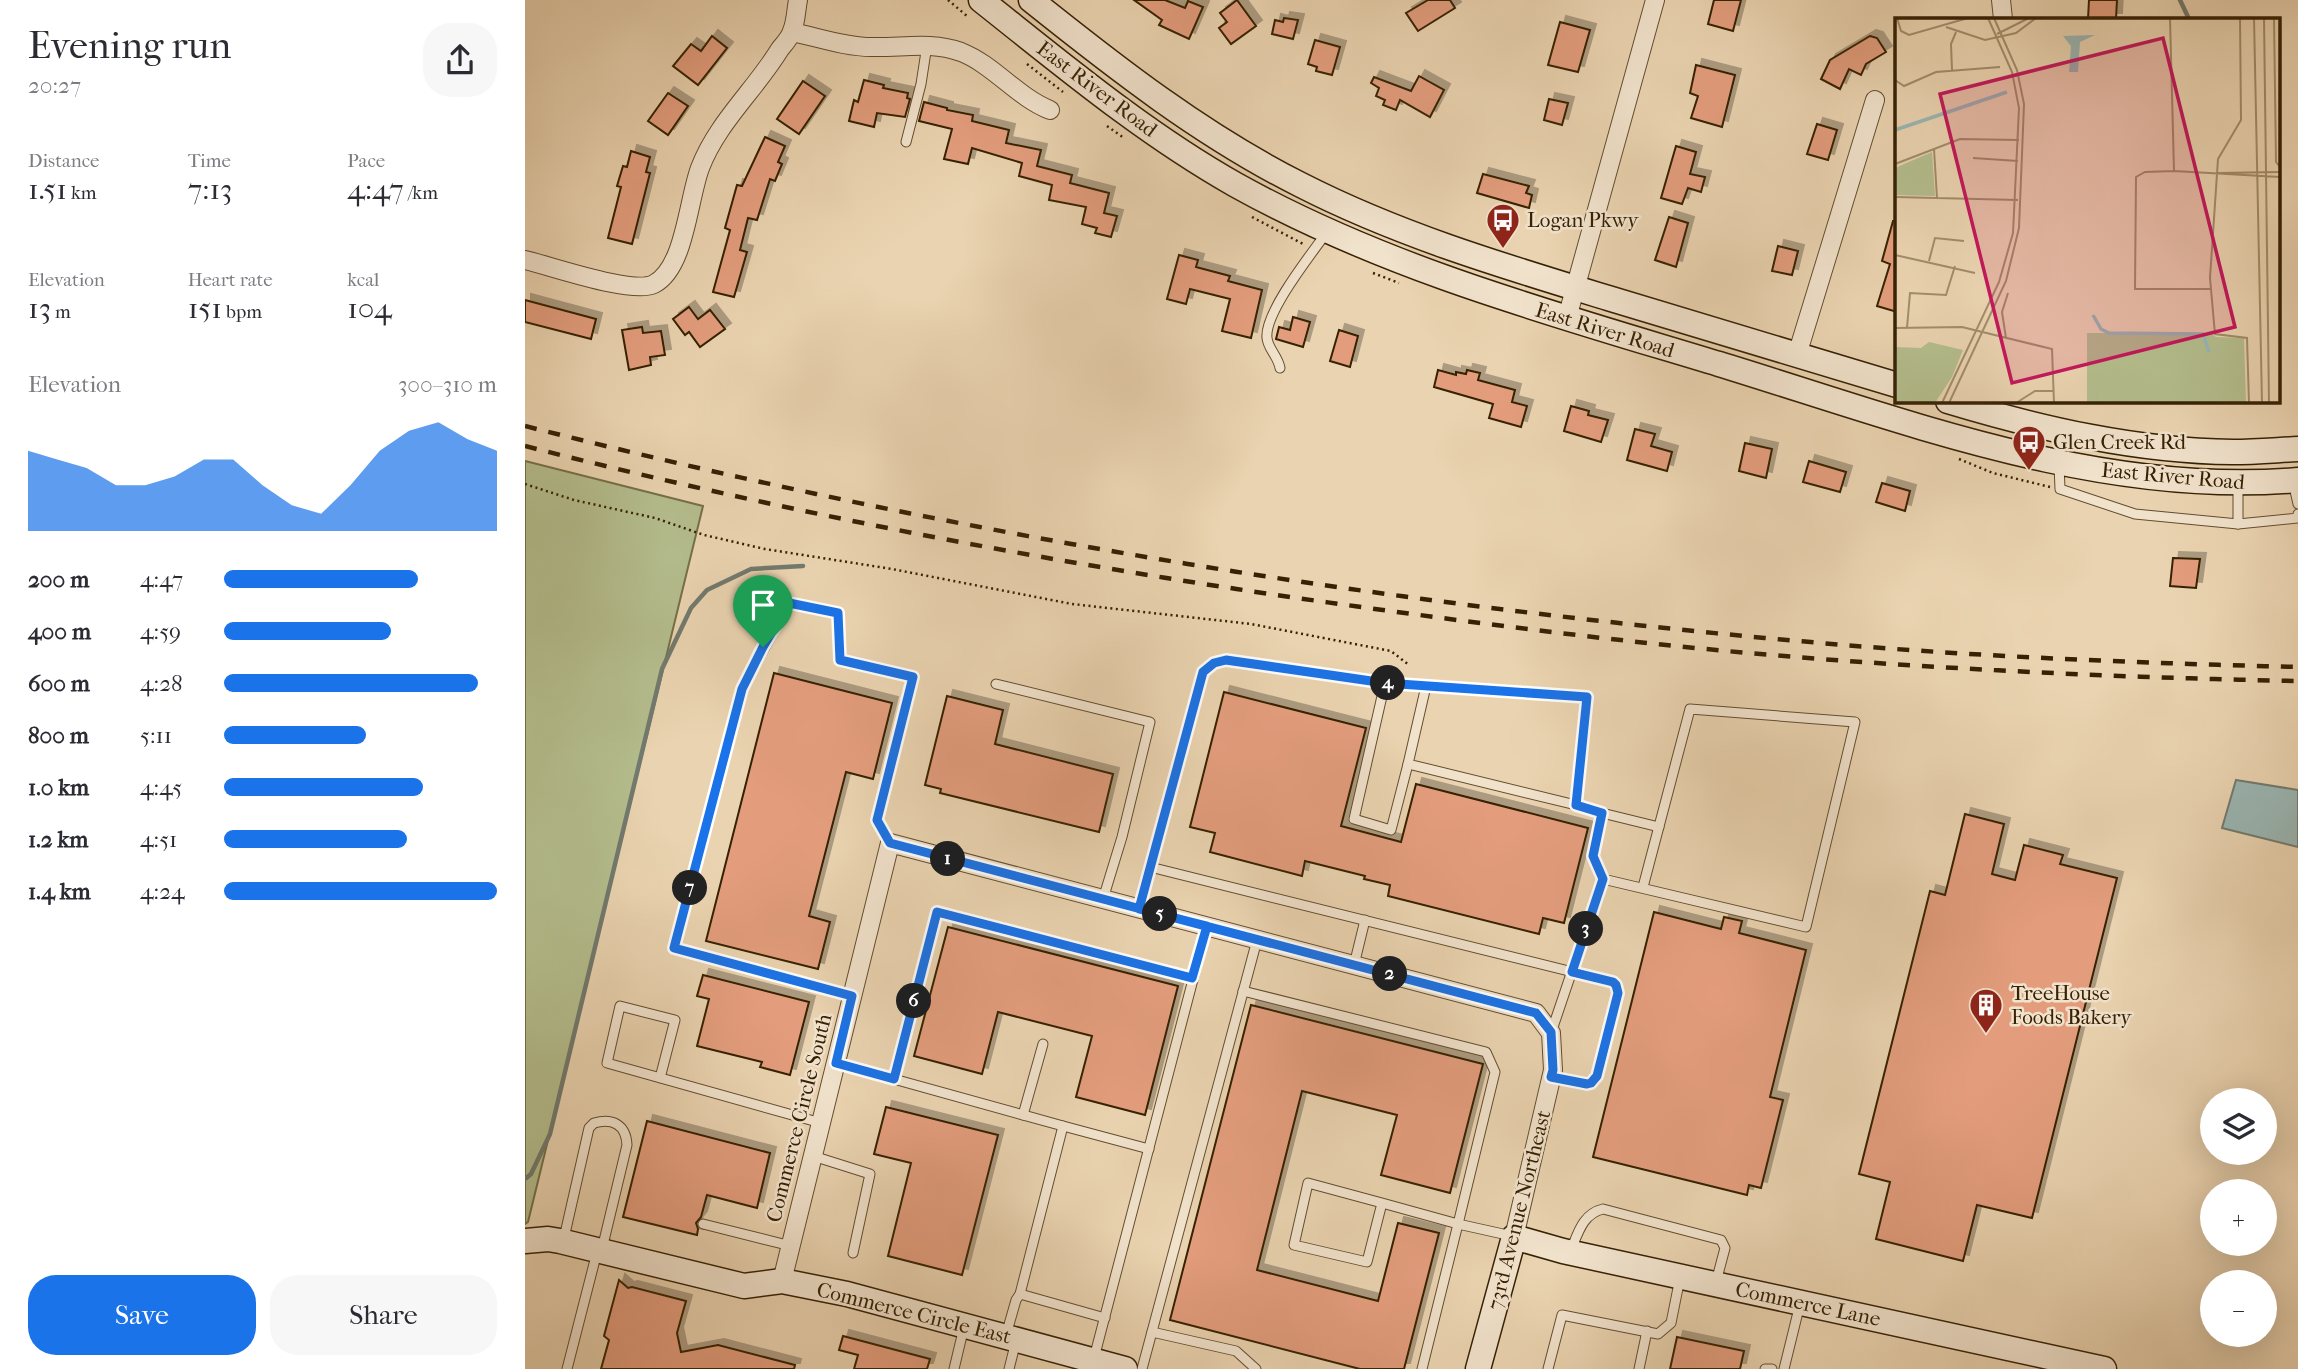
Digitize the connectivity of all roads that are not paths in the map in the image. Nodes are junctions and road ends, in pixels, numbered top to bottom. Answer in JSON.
{"nodes":[{"id":1,"x":798,"y":0,"type":"edge"},
{"id":2,"x":981,"y":0,"type":"edge"},
{"id":3,"x":1031,"y":0,"type":"edge"},
{"id":4,"x":1655,"y":0,"type":"edge"},
{"id":5,"x":2001,"y":0,"type":"edge"},
{"id":6,"x":2003,"y":18,"type":"edge"},
{"id":7,"x":792,"y":32,"type":"junction"},
{"id":8,"x":927,"y":45,"type":"junction"},
{"id":9,"x":1875,"y":100,"type":"dead end"},
{"id":10,"x":1051,"y":110,"type":"dead end"},
{"id":11,"x":906,"y":142,"type":"dead end"},
{"id":12,"x":1328,"y":231,"type":"junction"},
{"id":13,"x":525,"y":260,"type":"edge"},
{"id":14,"x":1576,"y":288,"type":"junction"},
{"id":15,"x":1567,"y":318,"type":"junction"},
{"id":16,"x":1797,"y":355,"type":"junction"},
{"id":17,"x":1280,"y":368,"type":"dead end"},
{"id":18,"x":1895,"y":384,"type":"edge"},
{"id":19,"x":1951,"y":402,"type":"edge"},
{"id":20,"x":2298,"y":449,"type":"edge"},
{"id":21,"x":2059,"y":463,"type":"junction"},
{"id":22,"x":2238,"y":482,"type":"junction"},
{"id":23,"x":2296,"y":488,"type":"edge"},
{"id":24,"x":2298,"y":516,"type":"edge"},
{"id":25,"x":2238,"y":524,"type":"junction"},
{"id":26,"x":2298,"y":524,"type":"edge"},
{"id":27,"x":1385,"y":683,"type":"junction"},
{"id":28,"x":996,"y":684,"type":"dead end"},
{"id":29,"x":1426,"y":686,"type":"junction"},
{"id":30,"x":1408,"y":764,"type":"junction"},
{"id":31,"x":1576,"y":805,"type":"junction"},
{"id":32,"x":1602,"y":813,"type":"junction"},
{"id":33,"x":1659,"y":827,"type":"junction"},
{"id":34,"x":890,"y":843,"type":"junction"},
{"id":35,"x":1150,"y":867,"type":"junction"},
{"id":36,"x":1603,"y":879,"type":"junction"},
{"id":37,"x":1643,"y":887,"type":"junction"},
{"id":38,"x":1103,"y":899,"type":"junction"},
{"id":39,"x":1139,"y":909,"type":"junction"},
{"id":40,"x":1365,"y":920,"type":"junction"},
{"id":41,"x":1207,"y":926,"type":"junction"},
{"id":42,"x":1257,"y":940,"type":"junction"},
{"id":43,"x":1354,"y":965,"type":"junction"},
{"id":44,"x":1572,"y":972,"type":"junction"},
{"id":45,"x":1192,"y":978,"type":"junction"},
{"id":46,"x":1243,"y":991,"type":"junction"},
{"id":47,"x":852,"y":996,"type":"junction"},
{"id":48,"x":1551,"y":1032,"type":"junction"},
{"id":49,"x":1043,"y":1044,"type":"dead end"},
{"id":50,"x":836,"y":1063,"type":"junction"},
{"id":51,"x":1551,"y":1077,"type":"junction"},
{"id":52,"x":660,"y":1078,"type":"junction"},
{"id":53,"x":894,"y":1079,"type":"junction"},
{"id":54,"x":1023,"y":1115,"type":"junction"},
{"id":55,"x":821,"y":1123,"type":"junction"},
{"id":56,"x":1063,"y":1126,"type":"junction"},
{"id":57,"x":1149,"y":1149,"type":"junction"},
{"id":58,"x":813,"y":1156,"type":"junction"},
{"id":59,"x":1382,"y":1203,"type":"junction"},
{"id":60,"x":703,"y":1224,"type":"dead end"},
{"id":61,"x":1458,"y":1224,"type":"junction"},
{"id":62,"x":1514,"y":1237,"type":"junction"},
{"id":63,"x":525,"y":1241,"type":"edge"},
{"id":64,"x":563,"y":1241,"type":"junction"},
{"id":65,"x":791,"y":1246,"type":"junction"},
{"id":66,"x":600,"y":1250,"type":"junction"},
{"id":67,"x":1570,"y":1252,"type":"junction"},
{"id":68,"x":853,"y":1253,"type":"dead end"},
{"id":69,"x":1680,"y":1276,"type":"junction"},
{"id":70,"x":782,"y":1281,"type":"junction"},
{"id":71,"x":1715,"y":1284,"type":"junction"},
{"id":72,"x":1020,"y":1294,"type":"junction"},
{"id":73,"x":1800,"y":1302,"type":"junction"},
{"id":74,"x":1105,"y":1318,"type":"junction"},
{"id":75,"x":964,"y":1326,"type":"junction"},
{"id":76,"x":1647,"y":1331,"type":"junction"},
{"id":77,"x":1151,"y":1332,"type":"junction"},
{"id":78,"x":1011,"y":1338,"type":"junction"},
{"id":79,"x":1094,"y":1360,"type":"junction"},
{"id":80,"x":2060,"y":1364,"type":"edge"},
{"id":81,"x":567,"y":1369,"type":"edge"},
{"id":82,"x":954,"y":1369,"type":"edge"},
{"id":83,"x":1009,"y":1369,"type":"edge"},
{"id":84,"x":1125,"y":1369,"type":"edge"},
{"id":85,"x":1142,"y":1369,"type":"edge"},
{"id":86,"x":1256,"y":1369,"type":"edge"},
{"id":87,"x":1422,"y":1369,"type":"edge"},
{"id":88,"x":1478,"y":1369,"type":"edge"},
{"id":89,"x":1548,"y":1369,"type":"edge"},
{"id":90,"x":1639,"y":1369,"type":"edge"},
{"id":91,"x":1765,"y":1369,"type":"edge"},
{"id":92,"x":1772,"y":1369,"type":"edge"},
{"id":93,"x":1784,"y":1369,"type":"edge"},
{"id":94,"x":2104,"y":1369,"type":"edge"}],
"edges":[{"from":1,"to":7,"type":"street"},
{"from":2,"to":12,"type":"main road","name":"East River Road"},
{"from":3,"to":14,"type":"main road","name":"East River Road"},
{"from":4,"to":14,"type":"street"},
{"from":5,"to":6,"type":"street"},
{"from":7,"to":8,"type":"street"},
{"from":7,"to":13,"type":"street"},
{"from":8,"to":10,"type":"street"},
{"from":8,"to":11,"type":"lane"},
{"from":9,"to":16,"type":"street"},
{"from":12,"to":15,"type":"main road","name":"East River Road"},
{"from":12,"to":17,"type":"lane"},
{"from":14,"to":15,"type":"street"},
{"from":14,"to":16,"type":"main road","name":"East River Road"},
{"from":15,"to":21,"type":"main road","name":"East River Road"},
{"from":16,"to":18,"type":"main road","name":"East River Road"},
{"from":19,"to":20,"type":"main road","name":"East River Road"},
{"from":21,"to":22,"type":"main road","name":"East River Road"},
{"from":21,"to":25,"type":"lane"},
{"from":22,"to":23,"type":"main road","name":"East River Road"},
{"from":22,"to":25,"type":"lane"},
{"from":24,"to":25,"type":"lane"},
{"from":24,"to":26,"type":"lane"},
{"from":27,"to":29,"type":"lane"},
{"from":27,"to":30,"type":"lane"},
{"from":27,"to":35,"type":"lane"},
{"from":28,"to":38,"type":"lane"},
{"from":29,"to":30,"type":"lane"},
{"from":29,"to":31,"type":"lane"},
{"from":30,"to":31,"type":"lane"},
{"from":31,"to":32,"type":"lane"},
{"from":32,"to":33,"type":"lane"},
{"from":32,"to":36,"type":"lane"},
{"from":33,"to":37,"type":"lane"},
{"from":33,"to":37,"type":"lane"},
{"from":34,"to":38,"type":"street"},
{"from":34,"to":47,"type":"street","name":"Commerce Circle South"},
{"from":34,"to":47,"type":"lane"},
{"from":35,"to":39,"type":"lane"},
{"from":35,"to":40,"type":"lane"},
{"from":36,"to":37,"type":"lane"},
{"from":36,"to":44,"type":"lane"},
{"from":38,"to":39,"type":"street"},
{"from":39,"to":41,"type":"street"},
{"from":40,"to":43,"type":"lane"},
{"from":40,"to":44,"type":"lane"},
{"from":41,"to":42,"type":"street"},
{"from":41,"to":45,"type":"lane"},
{"from":42,"to":43,"type":"street"},
{"from":42,"to":46,"type":"lane"},
{"from":43,"to":48,"type":"street"},
{"from":44,"to":48,"type":"lane"},
{"from":44,"to":51,"type":"lane"},
{"from":45,"to":53,"type":"lane"},
{"from":45,"to":57,"type":"lane"},
{"from":46,"to":61,"type":"lane"},
{"from":46,"to":77,"type":"lane"},
{"from":47,"to":50,"type":"street","name":"Commerce Circle South"},
{"from":48,"to":51,"type":"street","name":"73rd Avenue Northeast"},
{"from":49,"to":54,"type":"lane"},
{"from":50,"to":53,"type":"lane"},
{"from":50,"to":55,"type":"street","name":"Commerce Circle South"},
{"from":51,"to":62,"type":"street","name":"73rd Avenue Northeast"},
{"from":52,"to":52,"type":"lane"},
{"from":52,"to":55,"type":"lane"},
{"from":53,"to":54,"type":"lane"},
{"from":54,"to":56,"type":"lane"},
{"from":55,"to":58,"type":"street","name":"Commerce Circle South"},
{"from":56,"to":57,"type":"lane"},
{"from":56,"to":72,"type":"lane"},
{"from":57,"to":74,"type":"lane"},
{"from":58,"to":65,"type":"street","name":"Commerce Circle South"},
{"from":58,"to":68,"type":"lane"},
{"from":59,"to":59,"type":"lane"},
{"from":59,"to":61,"type":"lane"},
{"from":60,"to":65,"type":"lane"},
{"from":61,"to":62,"type":"lane"},
{"from":61,"to":87,"type":"lane"},
{"from":62,"to":67,"type":"main road","name":"Commerce Lane"},
{"from":62,"to":88,"type":"main road","name":"73rd Avenue Northeast"},
{"from":63,"to":64,"type":"main road","name":"Commerce Circle East"},
{"from":64,"to":66,"type":"main road","name":"Commerce Circle East"},
{"from":64,"to":66,"type":"lane"},
{"from":65,"to":70,"type":"street","name":"Commerce Circle South"},
{"from":66,"to":70,"type":"main road","name":"Commerce Circle East"},
{"from":66,"to":81,"type":"lane"},
{"from":67,"to":69,"type":"main road","name":"Commerce Lane"},
{"from":67,"to":71,"type":"lane"},
{"from":69,"to":71,"type":"main road","name":"Commerce Lane"},
{"from":69,"to":76,"type":"lane"},
{"from":70,"to":75,"type":"main road","name":"Commerce Circle East"},
{"from":71,"to":73,"type":"main road","name":"Commerce Lane"},
{"from":72,"to":74,"type":"lane"},
{"from":72,"to":78,"type":"lane"},
{"from":73,"to":80,"type":"main road","name":"Commerce Lane"},
{"from":73,"to":93,"type":"lane"},
{"from":74,"to":79,"type":"lane"},
{"from":75,"to":78,"type":"main road","name":"Commerce Circle East"},
{"from":75,"to":82,"type":"lane"},
{"from":76,"to":89,"type":"lane"},
{"from":76,"to":90,"type":"lane"},
{"from":77,"to":85,"type":"lane"},
{"from":77,"to":86,"type":"lane"},
{"from":78,"to":79,"type":"main road","name":"Commerce Circle East"},
{"from":78,"to":83,"type":"lane"},
{"from":79,"to":84,"type":"main road","name":"Commerce Circle East"},
{"from":80,"to":94,"type":"main road","name":"Commerce Lane"},
{"from":91,"to":92,"type":"lane"}]}
